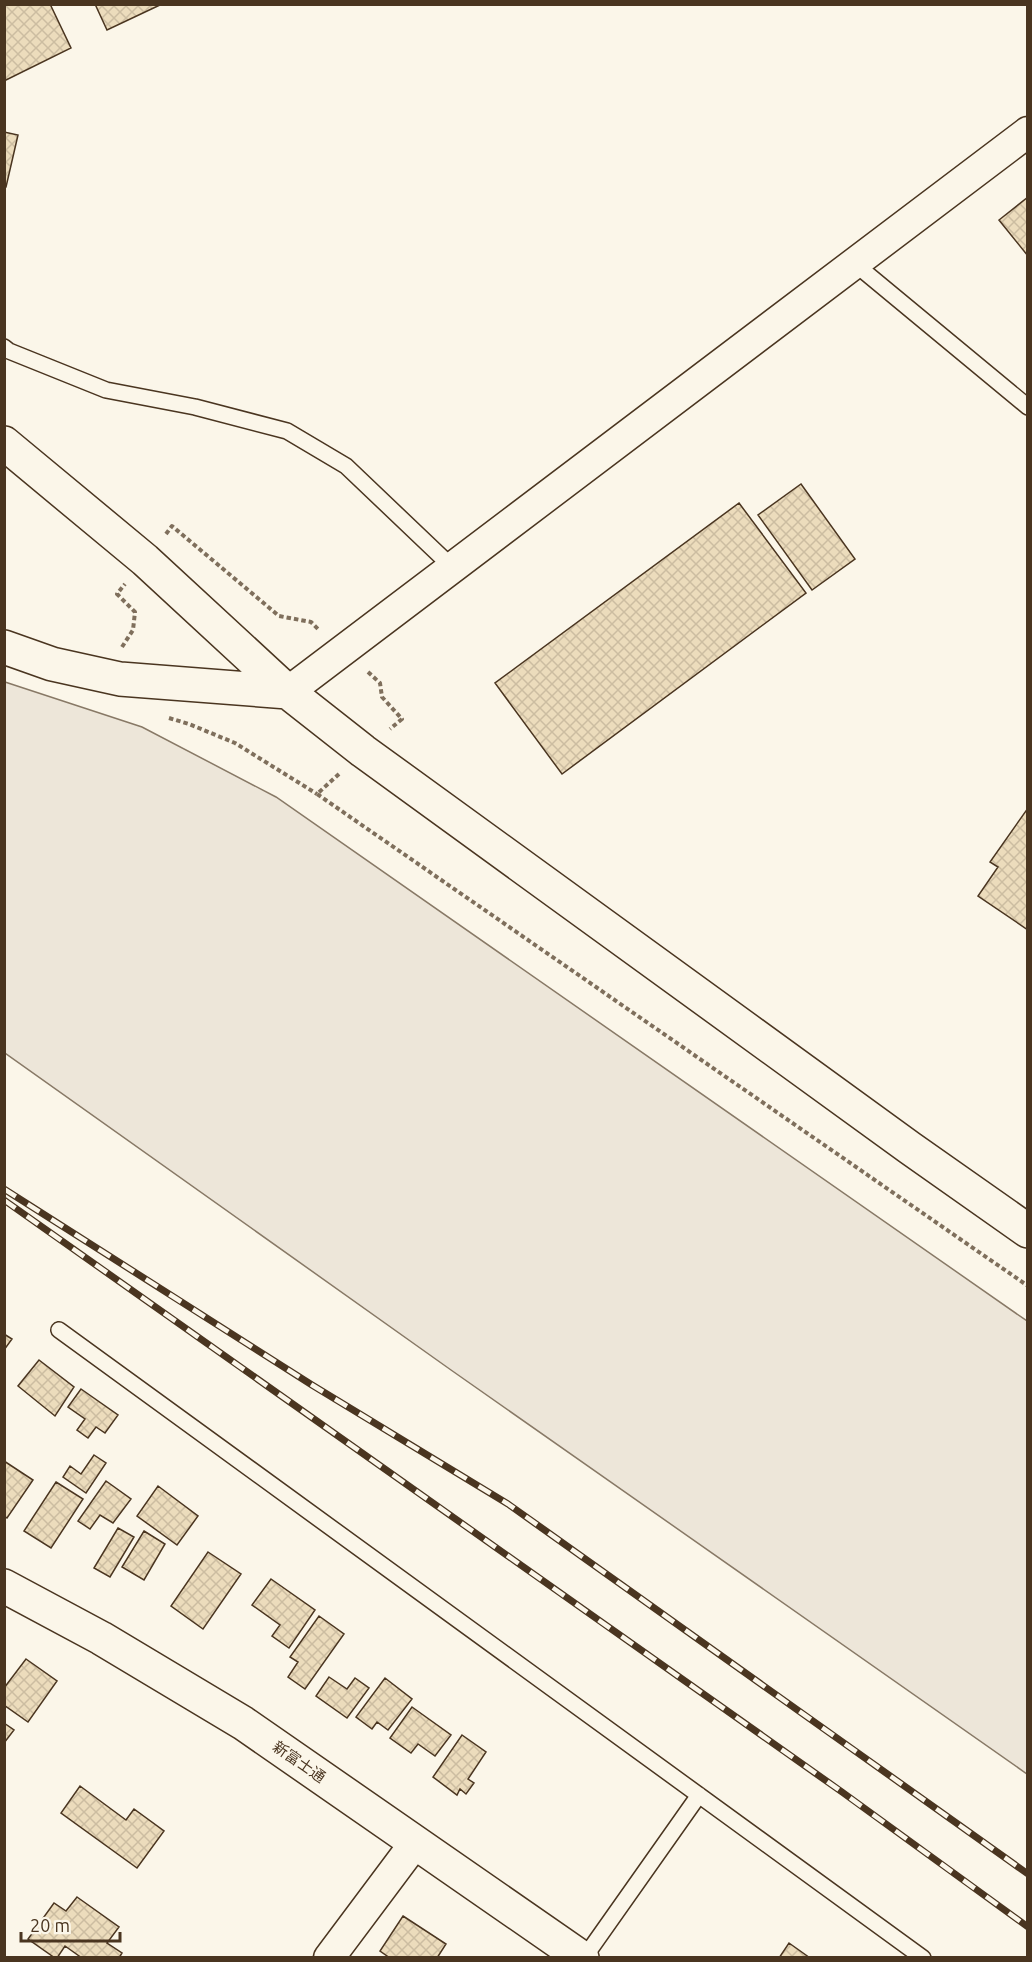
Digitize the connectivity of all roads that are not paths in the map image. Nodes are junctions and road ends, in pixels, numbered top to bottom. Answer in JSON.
{"nodes":[{"id":1,"x":1028,"y":132,"type":"edge"},
{"id":2,"x":854,"y":263,"type":"junction"},
{"id":3,"x":4,"y":347,"type":"edge"},
{"id":4,"x":1028,"y":407,"type":"edge"},
{"id":5,"x":4,"y":443,"type":"edge"},
{"id":6,"x":452,"y":567,"type":"junction"},
{"id":7,"x":4,"y":647,"type":"edge"},
{"id":8,"x":288,"y":692,"type":"junction"},
{"id":9,"x":1028,"y":1231,"type":"edge"},
{"id":10,"x":59,"y":1330,"type":"dead end"},
{"id":11,"x":4,"y":1586,"type":"edge"},
{"id":12,"x":699,"y":1795,"type":"junction"},
{"id":13,"x":415,"y":1843,"type":"junction"},
{"id":14,"x":329,"y":1958,"type":"edge"},
{"id":15,"x":583,"y":1958,"type":"edge"},
{"id":16,"x":924,"y":1958,"type":"edge"}],
"edges":[{"from":1,"to":2,"type":"street"},
{"from":2,"to":4,"type":"lane"},
{"from":2,"to":6,"type":"street"},
{"from":3,"to":6,"type":"lane"},
{"from":5,"to":8,"type":"street"},
{"from":6,"to":8,"type":"street"},
{"from":7,"to":8,"type":"street"},
{"from":8,"to":9,"type":"street"},
{"from":10,"to":12,"type":"lane"},
{"from":11,"to":13,"type":"street","name":"新富士通"},
{"from":12,"to":15,"type":"lane"},
{"from":12,"to":16,"type":"lane"},
{"from":13,"to":14,"type":"street"},
{"from":13,"to":15,"type":"street","name":"新富士通"}]}
